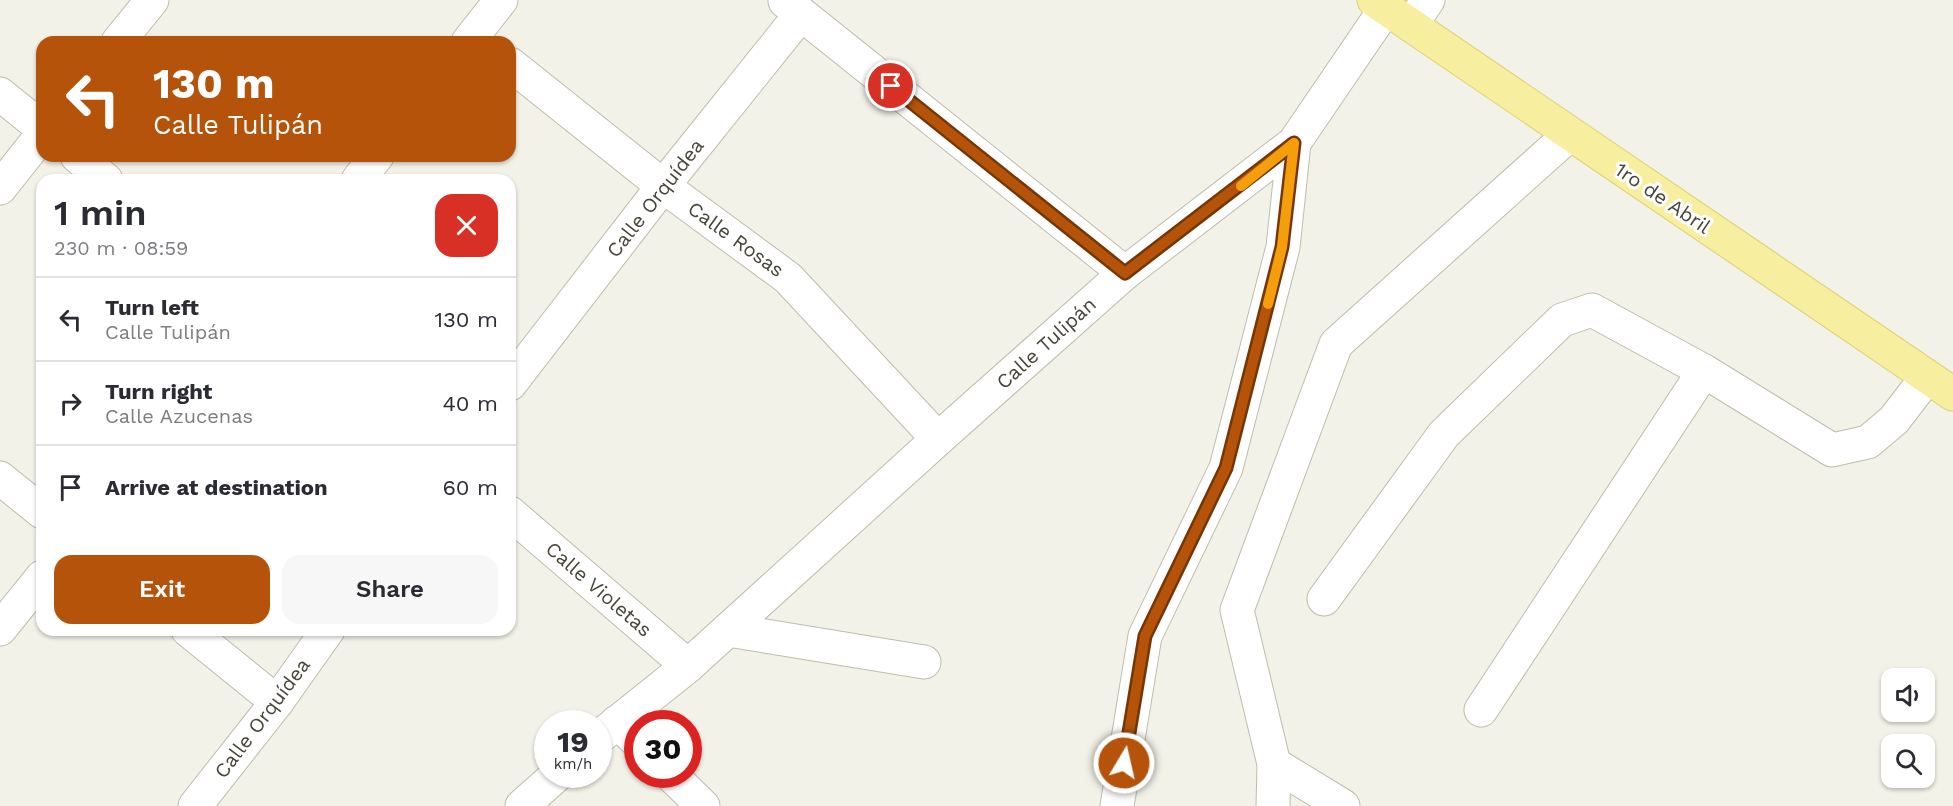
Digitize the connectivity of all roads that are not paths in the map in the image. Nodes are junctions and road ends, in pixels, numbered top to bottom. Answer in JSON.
{"nodes":[{"id":1,"x":152,"y":0,"type":"edge"},
{"id":2,"x":501,"y":0,"type":"edge"},
{"id":3,"x":792,"y":7,"type":"edge"},
{"id":4,"x":1400,"y":8,"type":"edge"},
{"id":5,"x":123,"y":36,"type":"edge"},
{"id":6,"x":477,"y":36,"type":"edge"},
{"id":7,"x":516,"y":69,"type":"edge"},
{"id":8,"x":0,"y":94,"type":"edge"},
{"id":9,"x":36,"y":123,"type":"edge"},
{"id":10,"x":1569,"y":135,"type":"junction"},
{"id":11,"x":36,"y":143,"type":"edge"},
{"id":12,"x":1294,"y":143,"type":"junction"},
{"id":13,"x":84,"y":162,"type":"edge"},
{"id":14,"x":372,"y":162,"type":"edge"},
{"id":15,"x":99,"y":174,"type":"edge"},
{"id":16,"x":363,"y":174,"type":"edge"},
{"id":17,"x":663,"y":186,"type":"junction"},
{"id":18,"x":0,"y":188,"type":"edge"},
{"id":19,"x":1125,"y":273,"type":"junction"},
{"id":20,"x":1704,"y":371,"type":"junction"},
{"id":21,"x":516,"y":376,"type":"edge"},
{"id":22,"x":1940,"y":386,"type":"edge"},
{"id":23,"x":938,"y":439,"type":"junction"},
{"id":24,"x":0,"y":478,"type":"edge"},
{"id":25,"x":36,"y":507,"type":"edge"},
{"id":26,"x":516,"y":518,"type":"edge"},
{"id":27,"x":36,"y":585,"type":"edge"},
{"id":28,"x":1324,"y":598,"type":"dead end"},
{"id":29,"x":0,"y":629,"type":"edge"},
{"id":30,"x":728,"y":630,"type":"junction"},
{"id":31,"x":195,"y":636,"type":"edge"},
{"id":32,"x":324,"y":636,"type":"edge"},
{"id":33,"x":924,"y":662,"type":"dead end"},
{"id":34,"x":688,"y":666,"type":"junction"},
{"id":35,"x":277,"y":702,"type":"junction"},
{"id":36,"x":1481,"y":710,"type":"dead end"},
{"id":37,"x":618,"y":734,"type":"edge"},
{"id":38,"x":1274,"y":764,"type":"junction"},
{"id":39,"x":542,"y":788,"type":"edge"},
{"id":40,"x":684,"y":788,"type":"edge"},
{"id":41,"x":195,"y":806,"type":"edge"},
{"id":42,"x":522,"y":806,"type":"edge"},
{"id":43,"x":703,"y":806,"type":"edge"},
{"id":44,"x":1117,"y":806,"type":"edge"},
{"id":45,"x":1273,"y":806,"type":"edge"},
{"id":46,"x":1342,"y":806,"type":"edge"}],
"edges":[{"from":1,"to":5,"type":"street"},
{"from":2,"to":6,"type":"street"},
{"from":3,"to":17,"type":"street","name":"Calle Orquídea"},
{"from":3,"to":19,"type":"street"},
{"from":4,"to":10,"type":"main road","name":"1ro de Abril"},
{"from":4,"to":12,"type":"street","name":"Calle Tulipán"},
{"from":7,"to":17,"type":"street","name":"Calle Rosas"},
{"from":8,"to":9,"type":"street"},
{"from":10,"to":22,"type":"main road","name":"1ro de Abril"},
{"from":10,"to":38,"type":"street"},
{"from":11,"to":18,"type":"street"},
{"from":12,"to":19,"type":"street","name":"Calle Tulipán"},
{"from":12,"to":44,"type":"street"},
{"from":13,"to":15,"type":"street"},
{"from":14,"to":16,"type":"street"},
{"from":17,"to":21,"type":"street","name":"Calle Orquídea"},
{"from":17,"to":23,"type":"street","name":"Calle Rosas"},
{"from":19,"to":23,"type":"street","name":"Calle Tulipán"},
{"from":20,"to":22,"type":"street"},
{"from":20,"to":28,"type":"street"},
{"from":20,"to":36,"type":"street"},
{"from":23,"to":30,"type":"street","name":"Calle Tulipán"},
{"from":24,"to":25,"type":"street"},
{"from":26,"to":34,"type":"street","name":"Calle Violetas"},
{"from":27,"to":29,"type":"street"},
{"from":30,"to":33,"type":"street"},
{"from":30,"to":34,"type":"street","name":"Calle Tulipán"},
{"from":31,"to":35,"type":"street"},
{"from":32,"to":35,"type":"street","name":"Calle Orquídea"},
{"from":34,"to":37,"type":"street","name":"Calle Tulipán"},
{"from":35,"to":41,"type":"street","name":"Calle Orquídea"},
{"from":38,"to":45,"type":"street"},
{"from":38,"to":46,"type":"street"},
{"from":39,"to":42,"type":"street"},
{"from":40,"to":43,"type":"street"}]}
